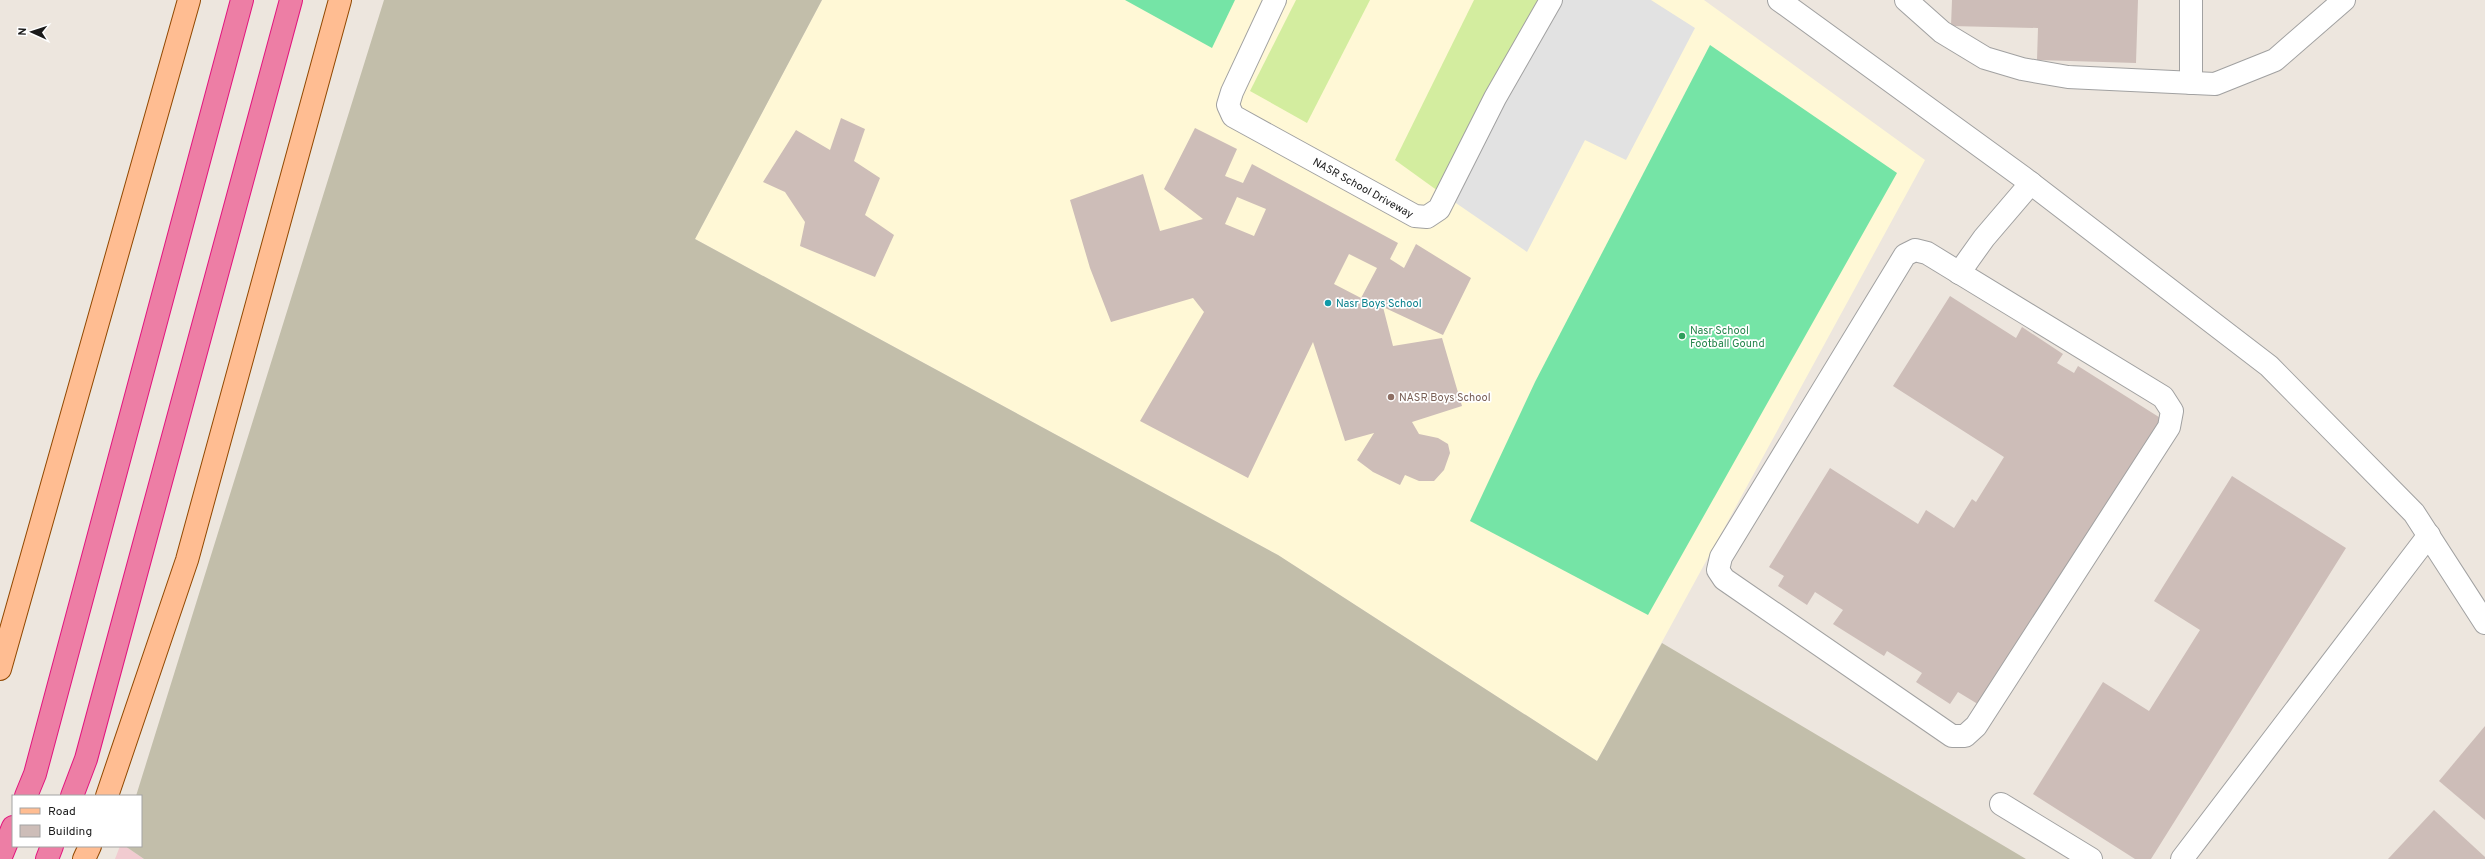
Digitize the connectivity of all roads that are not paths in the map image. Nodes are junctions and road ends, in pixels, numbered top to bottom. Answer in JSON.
{"nodes":[{"id":1,"x":189,"y":0,"type":"edge"},
{"id":2,"x":242,"y":0,"type":"edge"},
{"id":3,"x":290,"y":0,"type":"edge"},
{"id":4,"x":340,"y":0,"type":"edge"},
{"id":5,"x":1275,"y":0,"type":"edge"},
{"id":6,"x":1551,"y":0,"type":"edge"},
{"id":7,"x":1779,"y":0,"type":"edge"},
{"id":8,"x":1906,"y":0,"type":"edge"},
{"id":9,"x":2191,"y":0,"type":"edge"},
{"id":10,"x":2344,"y":0,"type":"edge"},
{"id":11,"x":2191,"y":83,"type":"junction"},
{"id":12,"x":2031,"y":183,"type":"junction"},
{"id":13,"x":1959,"y":273,"type":"junction"},
{"id":14,"x":2429,"y":535,"type":"junction"},
{"id":15,"x":2485,"y":623,"type":"edge"},
{"id":16,"x":0,"y":669,"type":"edge"},
{"id":17,"x":26,"y":795,"type":"edge"},
{"id":18,"x":72,"y":795,"type":"edge"},
{"id":19,"x":107,"y":795,"type":"edge"},
{"id":20,"x":2001,"y":804,"type":"dead end"},
{"id":21,"x":12,"y":829,"type":"edge"},
{"id":22,"x":52,"y":847,"type":"edge"},
{"id":23,"x":90,"y":847,"type":"edge"},
{"id":24,"x":0,"y":859,"type":"edge"},
{"id":25,"x":47,"y":859,"type":"edge"},
{"id":26,"x":84,"y":859,"type":"edge"},
{"id":27,"x":2091,"y":859,"type":"edge"},
{"id":28,"x":2182,"y":859,"type":"edge"}],
"edges":[{"from":1,"to":16,"type":"main road"},
{"from":2,"to":17,"type":"highway"},
{"from":3,"to":18,"type":"highway"},
{"from":4,"to":19,"type":"main road"},
{"from":5,"to":6,"type":"street","name":"NASR School Driveway"},
{"from":7,"to":12,"type":"street"},
{"from":8,"to":11,"type":"street"},
{"from":9,"to":11,"type":"street"},
{"from":10,"to":11,"type":"street"},
{"from":12,"to":13,"type":"street"},
{"from":12,"to":14,"type":"street"},
{"from":13,"to":13,"type":"street"},
{"from":14,"to":15,"type":"street"},
{"from":14,"to":28,"type":"street"},
{"from":20,"to":27,"type":"street"},
{"from":21,"to":24,"type":"highway"},
{"from":22,"to":25,"type":"highway"},
{"from":23,"to":26,"type":"main road"}]}
